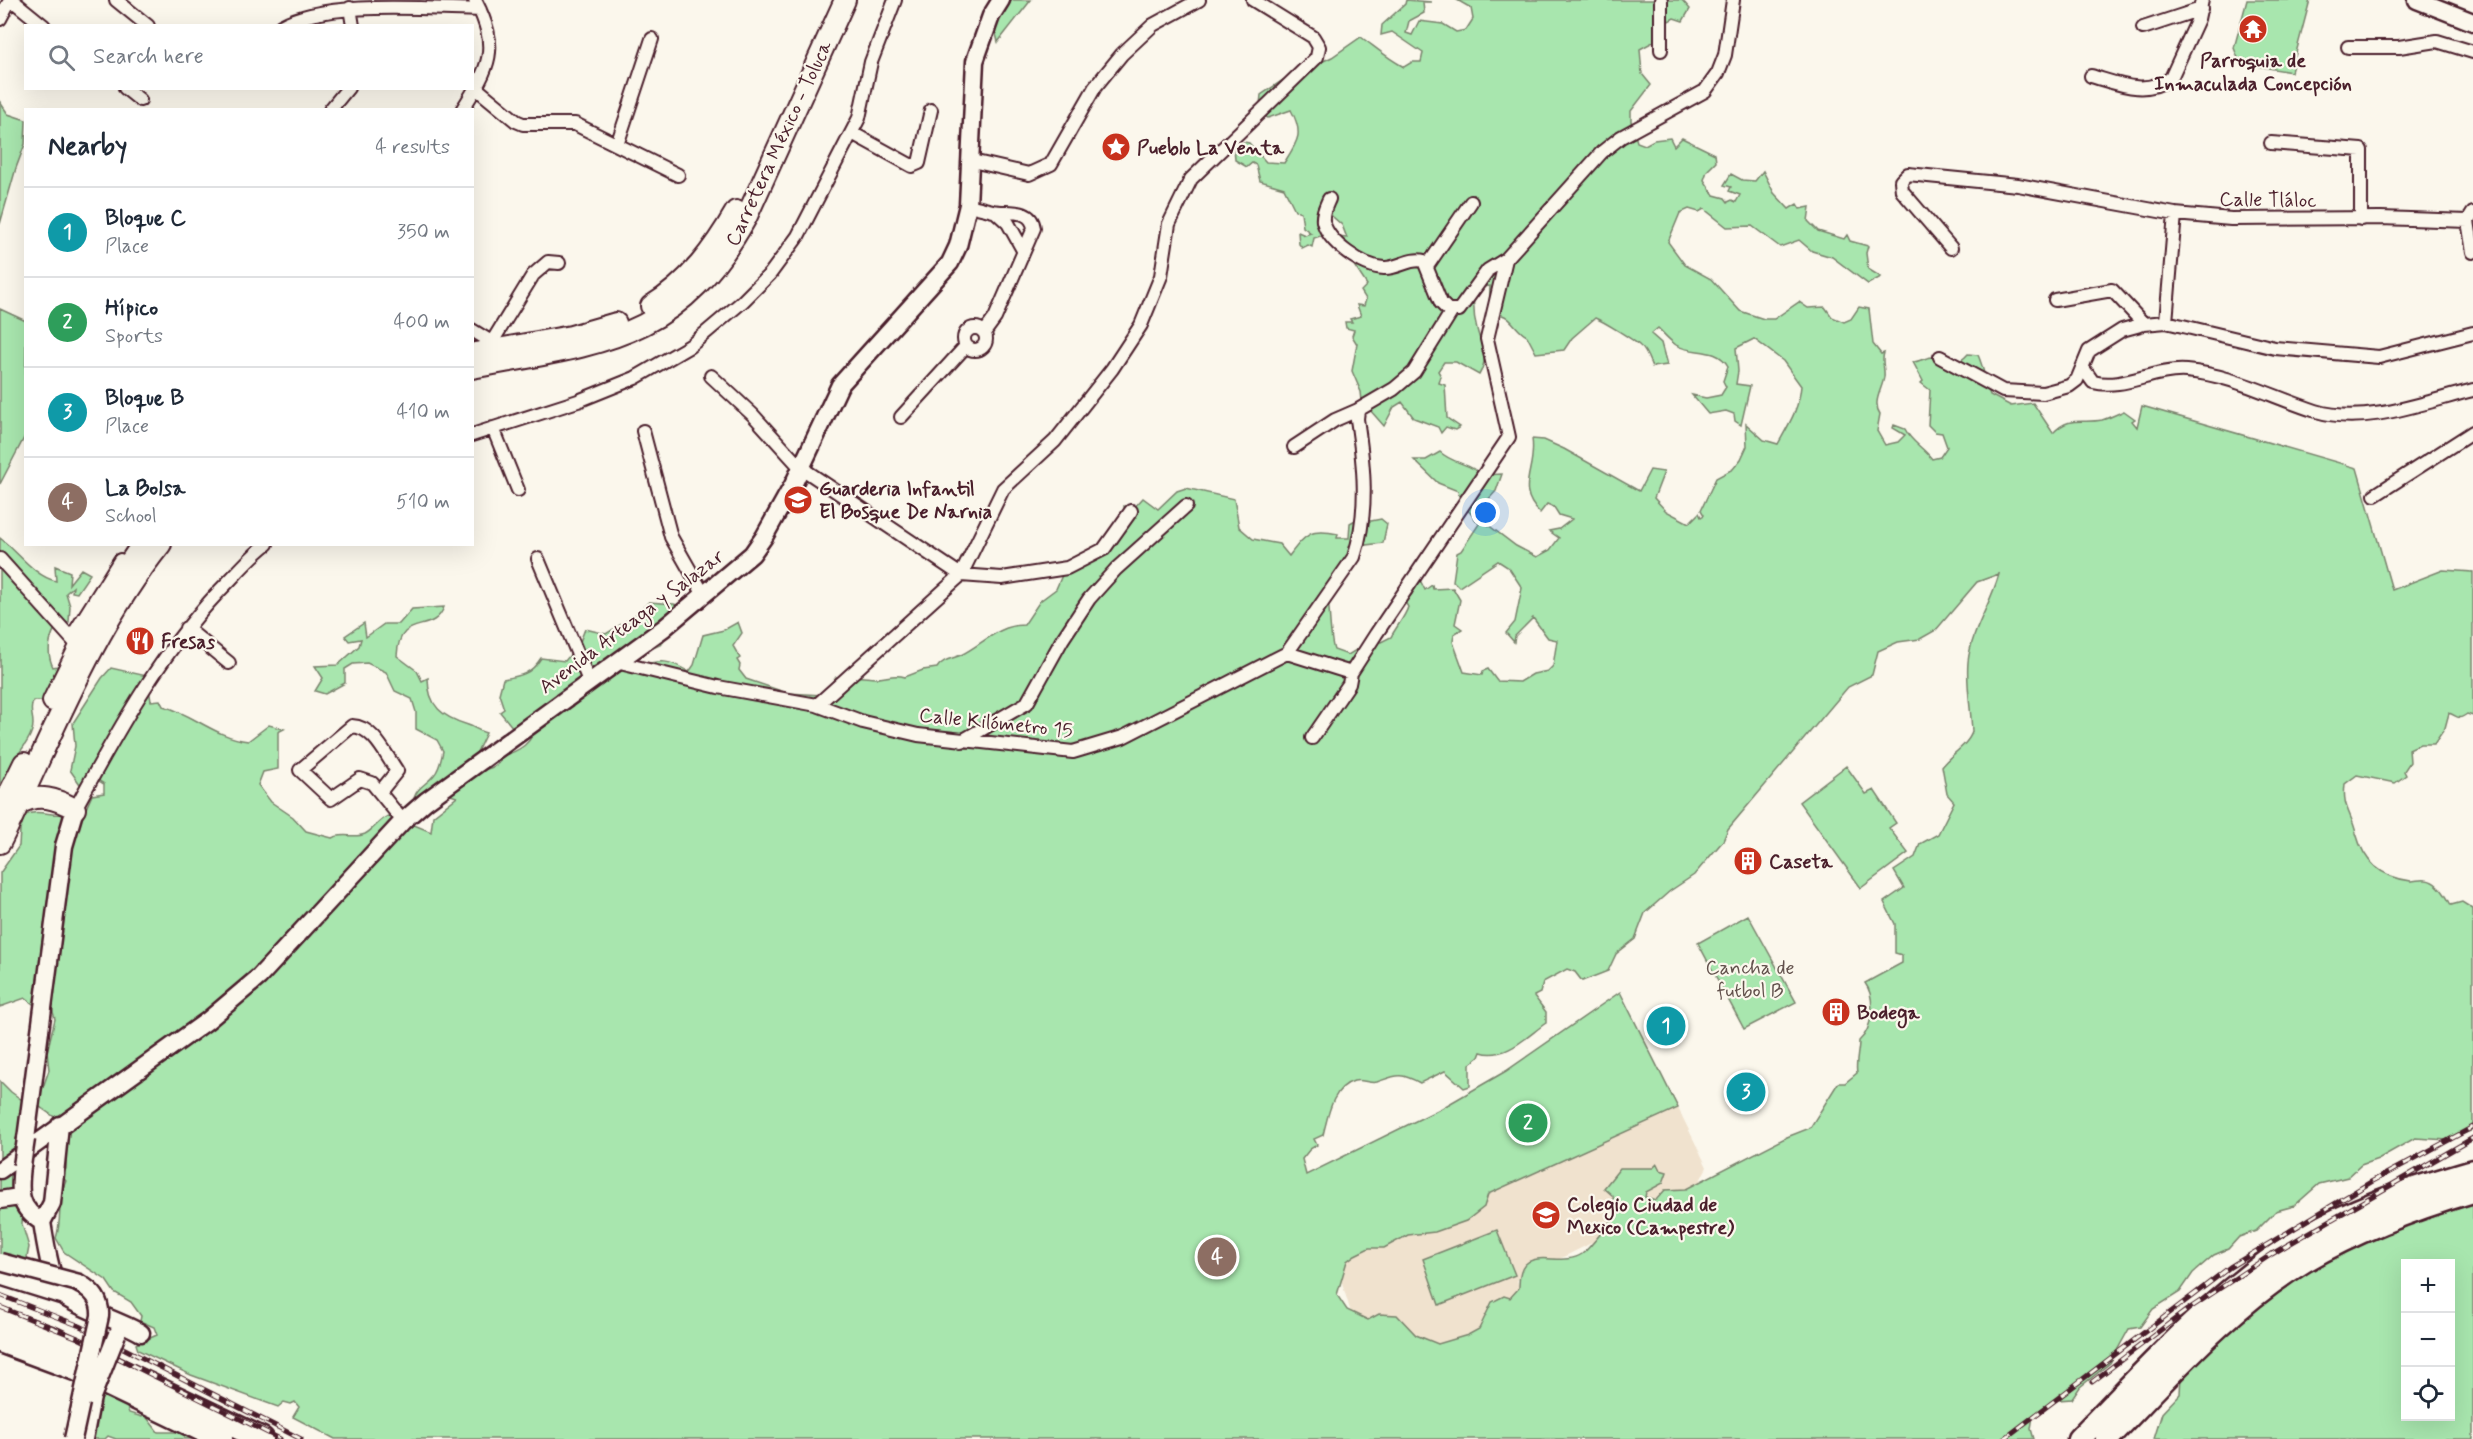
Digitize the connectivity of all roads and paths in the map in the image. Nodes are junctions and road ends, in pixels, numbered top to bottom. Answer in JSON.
{"nodes":[{"id":1,"x":11,"y":0,"type":"edge"},
{"id":2,"x":116,"y":0,"type":"edge"},
{"id":3,"x":831,"y":0,"type":"edge"},
{"id":4,"x":845,"y":0,"type":"edge"},
{"id":5,"x":895,"y":0,"type":"edge"},
{"id":6,"x":1000,"y":0,"type":"edge"},
{"id":7,"x":1199,"y":0,"type":"edge"},
{"id":8,"x":1253,"y":0,"type":"edge"},
{"id":9,"x":1661,"y":0,"type":"edge"},
{"id":10,"x":1733,"y":0,"type":"edge"},
{"id":11,"x":2417,"y":0,"type":"edge"},
{"id":12,"x":2201,"y":4,"type":"edge"},
{"id":13,"x":477,"y":5,"type":"edge"},
{"id":14,"x":350,"y":8,"type":"junction"},
{"id":15,"x":0,"y":19,"type":"edge"},
{"id":16,"x":2473,"y":22,"type":"edge"},
{"id":17,"x":41,"y":24,"type":"edge"},
{"id":18,"x":146,"y":24,"type":"edge"},
{"id":19,"x":285,"y":24,"type":"edge"},
{"id":20,"x":353,"y":24,"type":"edge"},
{"id":21,"x":2143,"y":28,"type":"dead end"},
{"id":22,"x":652,"y":39,"type":"dead end"},
{"id":23,"x":2348,"y":47,"type":"dead end"},
{"id":24,"x":1661,"y":50,"type":"dead end"},
{"id":25,"x":2473,"y":52,"type":"edge"},
{"id":26,"x":2091,"y":76,"type":"dead end"},
{"id":27,"x":476,"y":88,"type":"junction"},
{"id":28,"x":128,"y":90,"type":"edge"},
{"id":29,"x":346,"y":90,"type":"edge"},
{"id":30,"x":140,"y":100,"type":"dead end"},
{"id":31,"x":332,"y":108,"type":"edge"},
{"id":32,"x":463,"y":108,"type":"edge"},
{"id":33,"x":931,"y":110,"type":"dead end"},
{"id":34,"x":852,"y":134,"type":"junction"},
{"id":35,"x":2271,"y":144,"type":"dead end"},
{"id":36,"x":617,"y":145,"type":"junction"},
{"id":37,"x":972,"y":161,"type":"junction"},
{"id":38,"x":678,"y":175,"type":"dead end"},
{"id":39,"x":1329,"y":199,"type":"dead end"},
{"id":40,"x":1471,"y":202,"type":"dead end"},
{"id":41,"x":969,"y":205,"type":"junction"},
{"id":42,"x":996,"y":212,"type":"junction"},
{"id":43,"x":2175,"y":214,"type":"junction"},
{"id":44,"x":2471,"y":217,"type":"edge"},
{"id":45,"x":2361,"y":219,"type":"junction"},
{"id":46,"x":1951,"y":248,"type":"dead end"},
{"id":47,"x":1023,"y":250,"type":"junction"},
{"id":48,"x":2473,"y":252,"type":"edge"},
{"id":49,"x":1506,"y":259,"type":"junction"},
{"id":50,"x":559,"y":263,"type":"dead end"},
{"id":51,"x":1428,"y":265,"type":"junction"},
{"id":52,"x":2055,"y":300,"type":"dead end"},
{"id":53,"x":1452,"y":311,"type":"junction"},
{"id":54,"x":2166,"y":322,"type":"junction"},
{"id":55,"x":2144,"y":324,"type":"junction"},
{"id":56,"x":474,"y":331,"type":"edge"},
{"id":57,"x":2473,"y":333,"type":"edge"},
{"id":58,"x":496,"y":345,"type":"junction"},
{"id":59,"x":474,"y":353,"type":"edge"},
{"id":60,"x":1940,"y":357,"type":"dead end"},
{"id":61,"x":474,"y":368,"type":"edge"},
{"id":62,"x":2083,"y":368,"type":"junction"},
{"id":63,"x":711,"y":376,"type":"dead end"},
{"id":64,"x":2473,"y":390,"type":"edge"},
{"id":65,"x":1358,"y":410,"type":"junction"},
{"id":66,"x":901,"y":417,"type":"dead end"},
{"id":67,"x":493,"y":428,"type":"junction"},
{"id":68,"x":643,"y":430,"type":"dead end"},
{"id":69,"x":2473,"y":432,"type":"edge"},
{"id":70,"x":474,"y":434,"type":"edge"},
{"id":71,"x":1294,"y":447,"type":"dead end"},
{"id":72,"x":800,"y":467,"type":"junction"},
{"id":73,"x":518,"y":490,"type":"dead end"},
{"id":74,"x":2375,"y":495,"type":"dead end"},
{"id":75,"x":1186,"y":506,"type":"dead end"},
{"id":76,"x":1131,"y":511,"type":"dead end"},
{"id":77,"x":131,"y":546,"type":"edge"},
{"id":78,"x":141,"y":546,"type":"edge"},
{"id":79,"x":160,"y":546,"type":"edge"},
{"id":80,"x":265,"y":546,"type":"edge"},
{"id":81,"x":0,"y":559,"type":"edge"},
{"id":82,"x":538,"y":560,"type":"dead end"},
{"id":83,"x":961,"y":575,"type":"junction"},
{"id":84,"x":704,"y":595,"type":"junction"},
{"id":85,"x":186,"y":628,"type":"junction"},
{"id":86,"x":75,"y":643,"type":"junction"},
{"id":87,"x":1287,"y":654,"type":"junction"},
{"id":88,"x":616,"y":662,"type":"junction"},
{"id":89,"x":229,"y":663,"type":"dead end"},
{"id":90,"x":1352,"y":673,"type":"junction"},
{"id":91,"x":589,"y":681,"type":"junction"},
{"id":92,"x":817,"y":705,"type":"junction"},
{"id":93,"x":1312,"y":738,"type":"dead end"},
{"id":94,"x":962,"y":741,"type":"junction"},
{"id":95,"x":44,"y":750,"type":"junction"},
{"id":96,"x":381,"y":792,"type":"junction"},
{"id":97,"x":56,"y":798,"type":"junction"},
{"id":98,"x":19,"y":804,"type":"junction"},
{"id":99,"x":75,"y":808,"type":"junction"},
{"id":100,"x":0,"y":812,"type":"edge"},
{"id":101,"x":403,"y":821,"type":"junction"},
{"id":102,"x":0,"y":843,"type":"edge"},
{"id":103,"x":60,"y":1125,"type":"junction"},
{"id":104,"x":0,"y":1170,"type":"edge"},
{"id":105,"x":2473,"y":1171,"type":"edge"},
{"id":106,"x":2473,"y":1191,"type":"edge"},
{"id":107,"x":19,"y":1197,"type":"junction"},
{"id":108,"x":0,"y":1200,"type":"edge"},
{"id":109,"x":42,"y":1222,"type":"junction"},
{"id":110,"x":45,"y":1246,"type":"junction"},
{"id":111,"x":0,"y":1262,"type":"edge"},
{"id":112,"x":0,"y":1276,"type":"edge"},
{"id":113,"x":18,"y":1283,"type":"junction"},
{"id":114,"x":64,"y":1296,"type":"junction"},
{"id":115,"x":0,"y":1320,"type":"edge"},
{"id":116,"x":119,"y":1328,"type":"junction"},
{"id":117,"x":141,"y":1333,"type":"dead end"},
{"id":118,"x":0,"y":1341,"type":"edge"},
{"id":119,"x":73,"y":1439,"type":"edge"},
{"id":120,"x":84,"y":1439,"type":"edge"},
{"id":121,"x":221,"y":1439,"type":"edge"},
{"id":122,"x":262,"y":1439,"type":"edge"},
{"id":123,"x":2079,"y":1439,"type":"edge"},
{"id":124,"x":2107,"y":1439,"type":"edge"}],
"edges":[{"from":1,"to":15,"type":"street"},
{"from":1,"to":17,"type":"street"},
{"from":2,"to":18,"type":"street"},
{"from":3,"to":58,"type":"main road","name":"Carretera México - Toluca"},
{"from":4,"to":61,"type":"main road","name":"Carretera México - Toluca"},
{"from":5,"to":34,"type":"street"},
{"from":6,"to":37,"type":"street","name":"Avenida Arteaga y Salazar"},
{"from":7,"to":37,"type":"street"},
{"from":8,"to":83,"type":"street"},
{"from":9,"to":24,"type":"street"},
{"from":10,"to":49,"type":"street"},
{"from":11,"to":16,"type":"street"},
{"from":12,"to":21,"type":"street"},
{"from":12,"to":26,"type":"street"},
{"from":13,"to":14,"type":"street"},
{"from":13,"to":27,"type":"street"},
{"from":14,"to":19,"type":"street"},
{"from":14,"to":20,"type":"street"},
{"from":22,"to":36,"type":"street"},
{"from":23,"to":25,"type":"street"},
{"from":27,"to":32,"type":"street"},
{"from":27,"to":36,"type":"street"},
{"from":28,"to":30,"type":"street"},
{"from":29,"to":31,"type":"street"},
{"from":33,"to":34,"type":"street"},
{"from":34,"to":67,"type":"street"},
{"from":35,"to":45,"type":"street"},
{"from":36,"to":38,"type":"street"},
{"from":37,"to":41,"type":"street","name":"Avenida Arteaga y Salazar"},
{"from":39,"to":51,"type":"street"},
{"from":40,"to":51,"type":"street"},
{"from":41,"to":42,"type":"street"},
{"from":41,"to":72,"type":"street","name":"Avenida Arteaga y Salazar"},
{"from":42,"to":47,"type":"street"},
{"from":42,"to":47,"type":"street"},
{"from":43,"to":45,"type":"street","name":"Calle Tláloc"},
{"from":43,"to":46,"type":"street","name":"Calle Tláloc"},
{"from":43,"to":54,"type":"street"},
{"from":44,"to":45,"type":"street","name":"Calle Tláloc"},
{"from":44,"to":48,"type":"street","name":"Calle Tláloc"},
{"from":47,"to":66,"type":"street"},
{"from":49,"to":53,"type":"street"},
{"from":49,"to":90,"type":"street"},
{"from":50,"to":58,"type":"street"},
{"from":51,"to":53,"type":"street"},
{"from":52,"to":55,"type":"street"},
{"from":53,"to":65,"type":"street"},
{"from":54,"to":55,"type":"street"},
{"from":54,"to":57,"type":"street"},
{"from":55,"to":62,"type":"street"},
{"from":56,"to":58,"type":"street"},
{"from":58,"to":59,"type":"main road","name":"Carretera México - Toluca"},
{"from":60,"to":62,"type":"street"},
{"from":62,"to":64,"type":"street"},
{"from":63,"to":72,"type":"street"},
{"from":65,"to":71,"type":"street"},
{"from":65,"to":87,"type":"street"},
{"from":67,"to":70,"type":"street"},
{"from":67,"to":73,"type":"street"},
{"from":68,"to":84,"type":"street"},
{"from":69,"to":74,"type":"street"},
{"from":72,"to":83,"type":"street"},
{"from":72,"to":84,"type":"street","name":"Avenida Arteaga y Salazar"},
{"from":75,"to":94,"type":"street"},
{"from":76,"to":83,"type":"street"},
{"from":77,"to":86,"type":"street"},
{"from":78,"to":86,"type":"main road"},
{"from":79,"to":95,"type":"main road"},
{"from":80,"to":85,"type":"street"},
{"from":81,"to":86,"type":"street"},
{"from":82,"to":91,"type":"street"},
{"from":83,"to":92,"type":"street"},
{"from":84,"to":88,"type":"street","name":"Avenida Arteaga y Salazar"},
{"from":85,"to":89,"type":"street"},
{"from":85,"to":99,"type":"street"},
{"from":86,"to":100,"type":"main road"},
{"from":87,"to":90,"type":"street"},
{"from":87,"to":94,"type":"street","name":"Calle Kilómetro 15"},
{"from":88,"to":91,"type":"street","name":"Avenida Arteaga y Salazar"},
{"from":88,"to":92,"type":"street","name":"Calle Kilómetro 15"},
{"from":90,"to":93,"type":"street"},
{"from":91,"to":101,"type":"street","name":"Avenida Arteaga y Salazar"},
{"from":92,"to":94,"type":"street","name":"Calle Kilómetro 15"},
{"from":95,"to":97,"type":"main road"},
{"from":95,"to":98,"type":"main road"},
{"from":96,"to":96,"type":"street"},
{"from":96,"to":101,"type":"street"},
{"from":97,"to":98,"type":"main road"},
{"from":97,"to":99,"type":"main road"},
{"from":98,"to":102,"type":"main road"},
{"from":99,"to":107,"type":"street","bridge":true},
{"from":101,"to":103,"type":"street","name":"Avenida Arteaga y Salazar"},
{"from":103,"to":104,"type":"street","name":"Avenida Arteaga y Salazar"},
{"from":103,"to":109,"type":"street"},
{"from":105,"to":123,"type":"highway"},
{"from":106,"to":124,"type":"highway"},
{"from":107,"to":108,"type":"street"},
{"from":107,"to":109,"type":"street"},
{"from":109,"to":110,"type":"street"},
{"from":110,"to":113,"type":"street"},
{"from":110,"to":114,"type":"street"},
{"from":111,"to":119,"type":"street","bridge":true},
{"from":112,"to":113,"type":"street"},
{"from":113,"to":114,"type":"street"},
{"from":114,"to":116,"type":"street"},
{"from":115,"to":122,"type":"highway"},
{"from":116,"to":117,"type":"street"},
{"from":116,"to":120,"type":"street","bridge":true},
{"from":118,"to":121,"type":"highway"}]}
